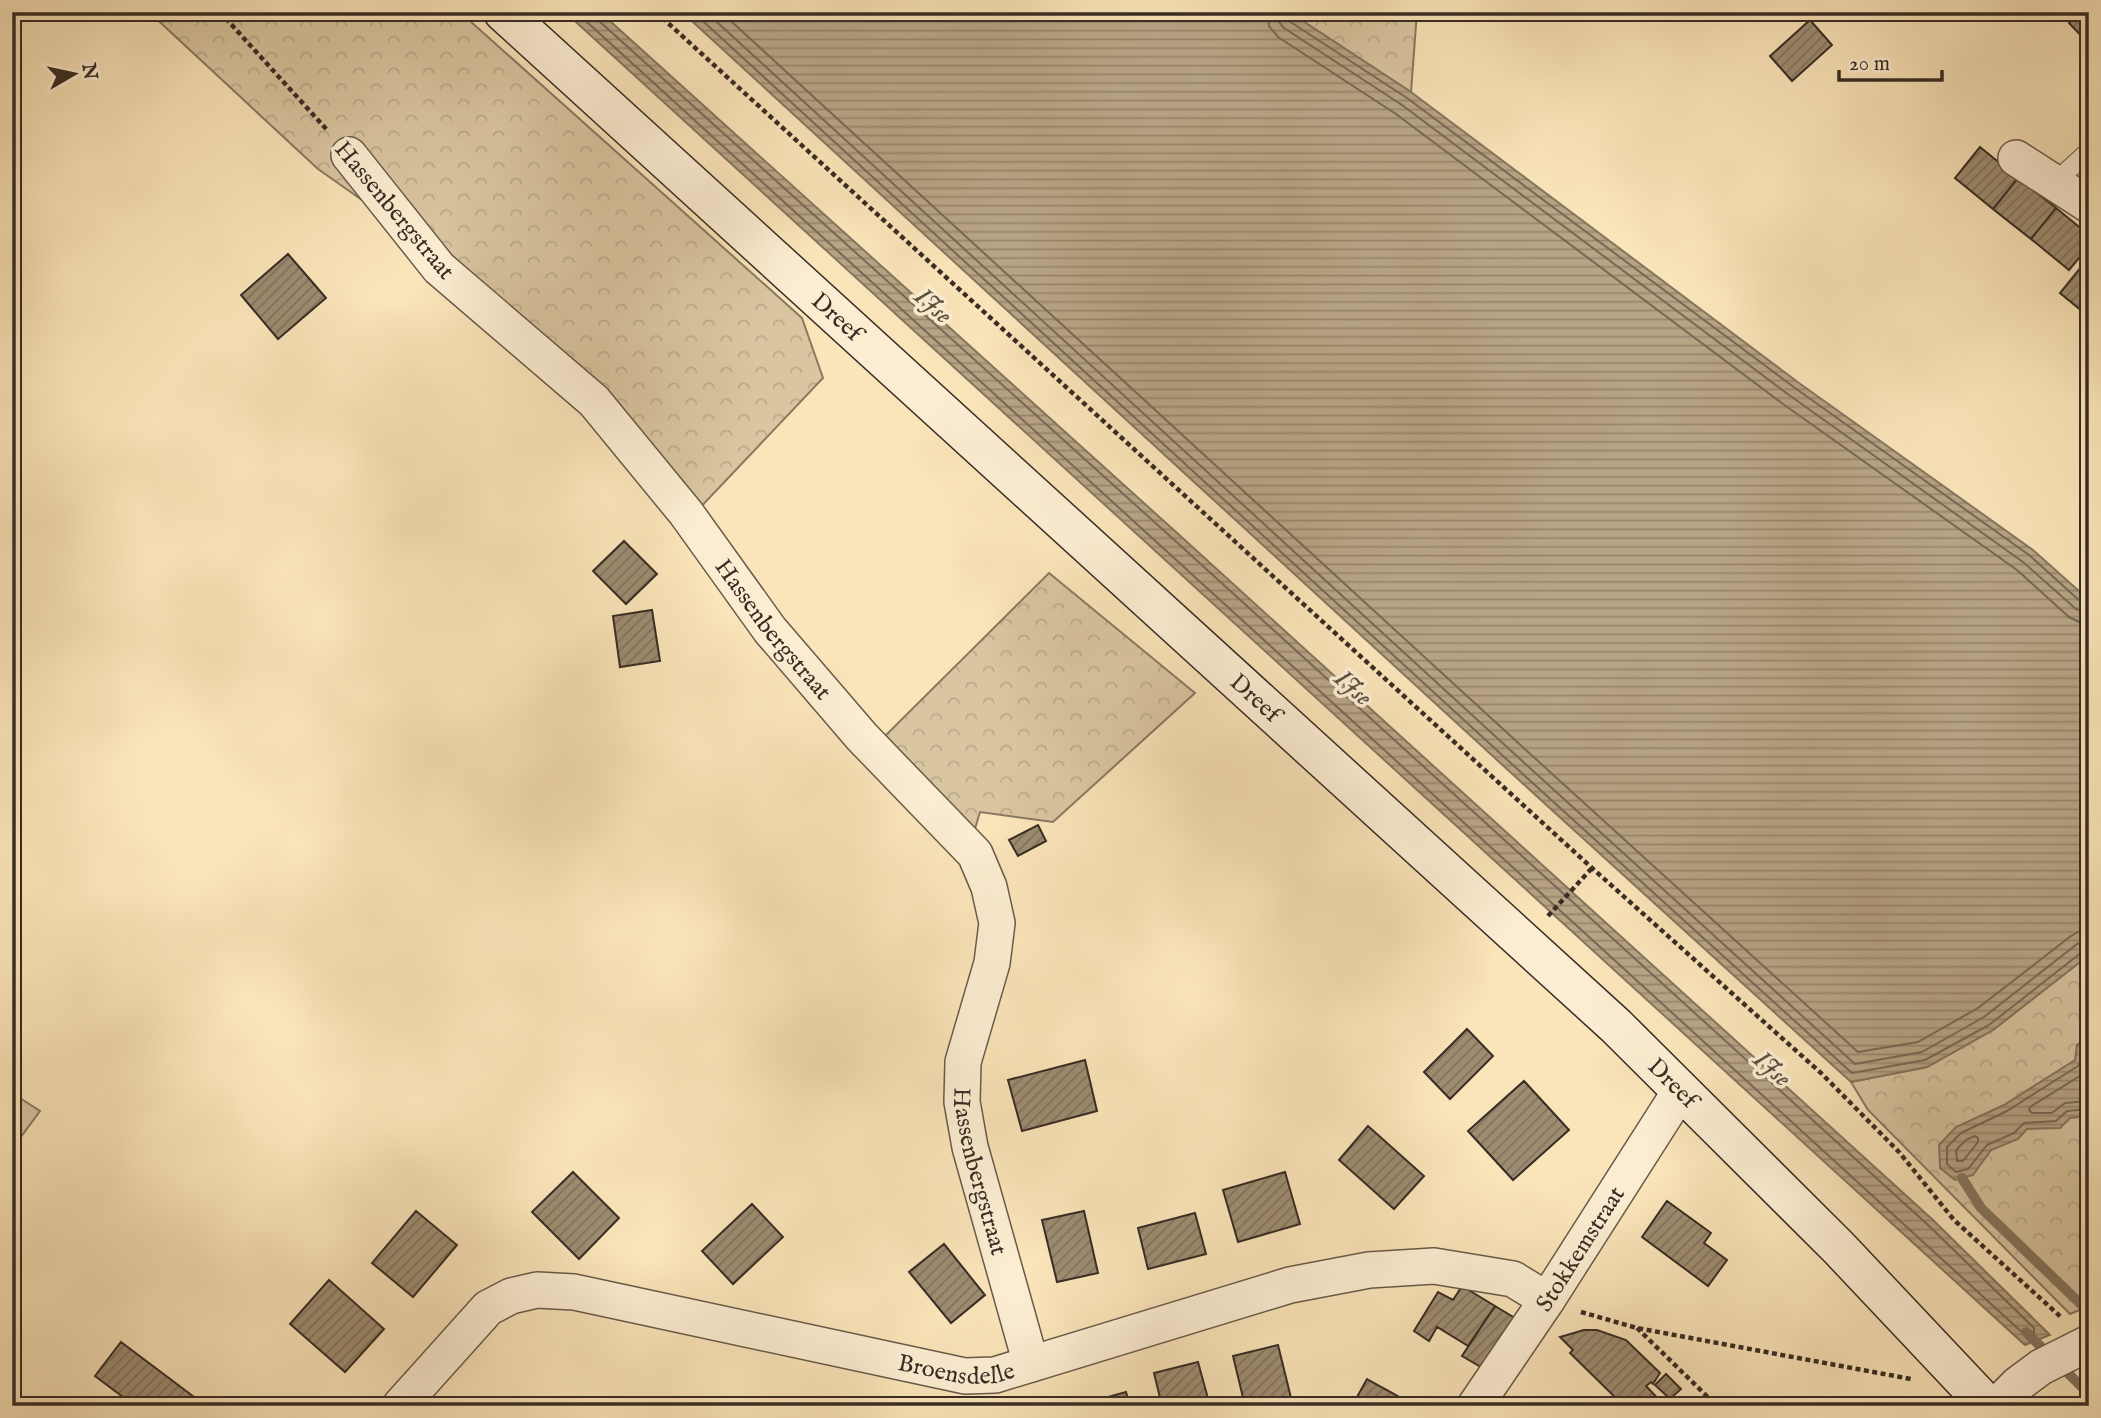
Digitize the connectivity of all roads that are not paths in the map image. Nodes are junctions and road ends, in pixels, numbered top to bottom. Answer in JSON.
{"nodes":[{"id":1,"x":503,"y":12,"type":"edge"},
{"id":2,"x":2089,"y":151,"type":"edge"},
{"id":3,"x":349,"y":155,"type":"road end"},
{"id":4,"x":2016,"y":158,"type":"dead end"},
{"id":5,"x":2054,"y":183,"type":"junction"},
{"id":6,"x":2089,"y":205,"type":"edge"},
{"id":7,"x":1681,"y":1090,"type":"junction"},
{"id":8,"x":1547,"y":1300,"type":"junction"},
{"id":9,"x":2067,"y":1347,"type":"edge"},
{"id":10,"x":1031,"y":1364,"type":"junction"},
{"id":11,"x":400,"y":1406,"type":"edge"},
{"id":12,"x":1475,"y":1406,"type":"edge"},
{"id":13,"x":1988,"y":1406,"type":"edge"},
{"id":14,"x":1996,"y":1406,"type":"edge"}],
"edges":[{"from":1,"to":7,"type":"main road","name":"Dreef"},
{"from":2,"to":5,"type":"lane"},
{"from":3,"to":10,"type":"street","name":"Hassenbergstraat"},
{"from":4,"to":5,"type":"street"},
{"from":5,"to":6,"type":"street"},
{"from":7,"to":8,"type":"street","name":"Stokkemstraat"},
{"from":7,"to":13,"type":"main road","name":"Dreef"},
{"from":8,"to":10,"type":"street","name":"Broensdelle"},
{"from":8,"to":12,"type":"street","name":"Stokkemstraat"},
{"from":9,"to":14,"type":"street"},
{"from":10,"to":11,"type":"street","name":"Broensdelle"}]}
